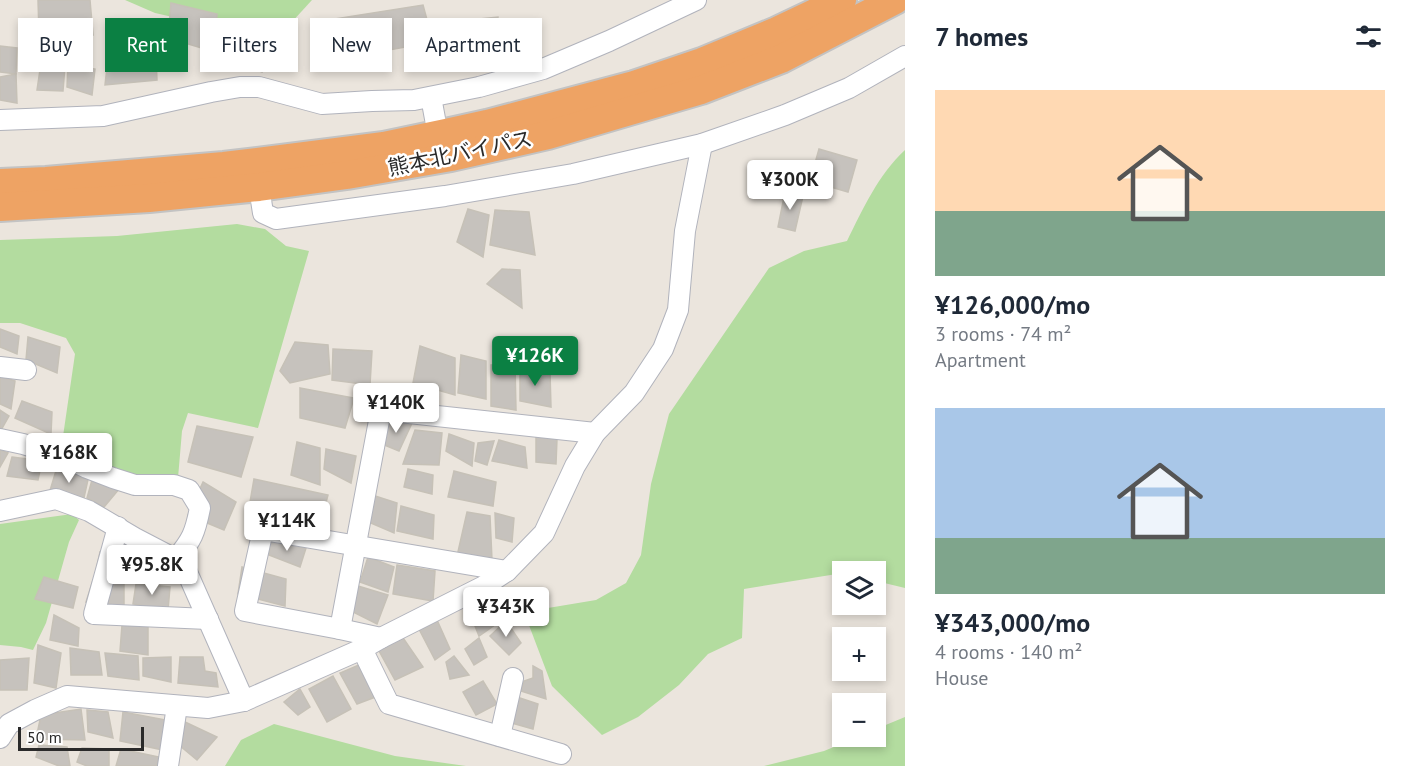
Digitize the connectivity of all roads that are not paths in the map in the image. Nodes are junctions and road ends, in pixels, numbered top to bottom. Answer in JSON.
{"nodes":[{"id":1,"x":696,"y":0,"type":"edge"},
{"id":2,"x":842,"y":0,"type":"edge"},
{"id":3,"x":895,"y":0,"type":"edge"},
{"id":4,"x":905,"y":56,"type":"edge"},
{"id":5,"x":431,"y":97,"type":"junction"},
{"id":6,"x":0,"y":120,"type":"edge"},
{"id":7,"x":438,"y":135,"type":"junction"},
{"id":8,"x":702,"y":144,"type":"junction"},
{"id":9,"x":0,"y":183,"type":"edge"},
{"id":10,"x":259,"y":187,"type":"junction"},
{"id":11,"x":0,"y":207,"type":"edge"},
{"id":12,"x":0,"y":367,"type":"edge"},
{"id":13,"x":26,"y":370,"type":"dead end"},
{"id":14,"x":595,"y":433,"type":"junction"},
{"id":15,"x":0,"y":439,"type":"edge"},
{"id":16,"x":0,"y":511,"type":"edge"},
{"id":17,"x":118,"y":527,"type":"junction"},
{"id":18,"x":356,"y":546,"type":"junction"},
{"id":19,"x":176,"y":559,"type":"junction"},
{"id":20,"x":507,"y":571,"type":"junction"},
{"id":21,"x":208,"y":619,"type":"junction"},
{"id":22,"x":340,"y":629,"type":"junction"},
{"id":23,"x":381,"y":638,"type":"junction"},
{"id":24,"x":362,"y":649,"type":"junction"},
{"id":25,"x":513,"y":678,"type":"dead end"},
{"id":26,"x":244,"y":701,"type":"junction"},
{"id":27,"x":177,"y":706,"type":"junction"},
{"id":28,"x":500,"y":736,"type":"junction"},
{"id":29,"x":0,"y":738,"type":"edge"},
{"id":30,"x":561,"y":754,"type":"dead end"},
{"id":31,"x":168,"y":766,"type":"edge"}],
"edges":[{"from":1,"to":5,"type":"street"},
{"from":2,"to":7,"type":"highway","name":"熊本北バイパス"},
{"from":3,"to":10,"type":"highway","name":"熊本北バイパス"},
{"from":4,"to":8,"type":"street"},
{"from":5,"to":6,"type":"street"},
{"from":5,"to":7,"type":"street"},
{"from":7,"to":9,"type":"highway","name":"熊本北バイパス"},
{"from":8,"to":10,"type":"street"},
{"from":8,"to":14,"type":"street"},
{"from":10,"to":11,"type":"highway","name":"熊本北バイパス"},
{"from":12,"to":13,"type":"street"},
{"from":14,"to":18,"type":"street"},
{"from":14,"to":20,"type":"street"},
{"from":15,"to":19,"type":"street"},
{"from":16,"to":17,"type":"street"},
{"from":17,"to":19,"type":"street"},
{"from":17,"to":21,"type":"street"},
{"from":18,"to":20,"type":"street"},
{"from":18,"to":22,"type":"street"},
{"from":18,"to":22,"type":"street"},
{"from":19,"to":21,"type":"street"},
{"from":20,"to":23,"type":"street"},
{"from":21,"to":26,"type":"street"},
{"from":22,"to":23,"type":"street"},
{"from":23,"to":24,"type":"street"},
{"from":24,"to":26,"type":"street"},
{"from":24,"to":28,"type":"street"},
{"from":25,"to":28,"type":"street"},
{"from":26,"to":27,"type":"street"},
{"from":27,"to":29,"type":"street"},
{"from":27,"to":31,"type":"street"},
{"from":28,"to":30,"type":"street"}]}
